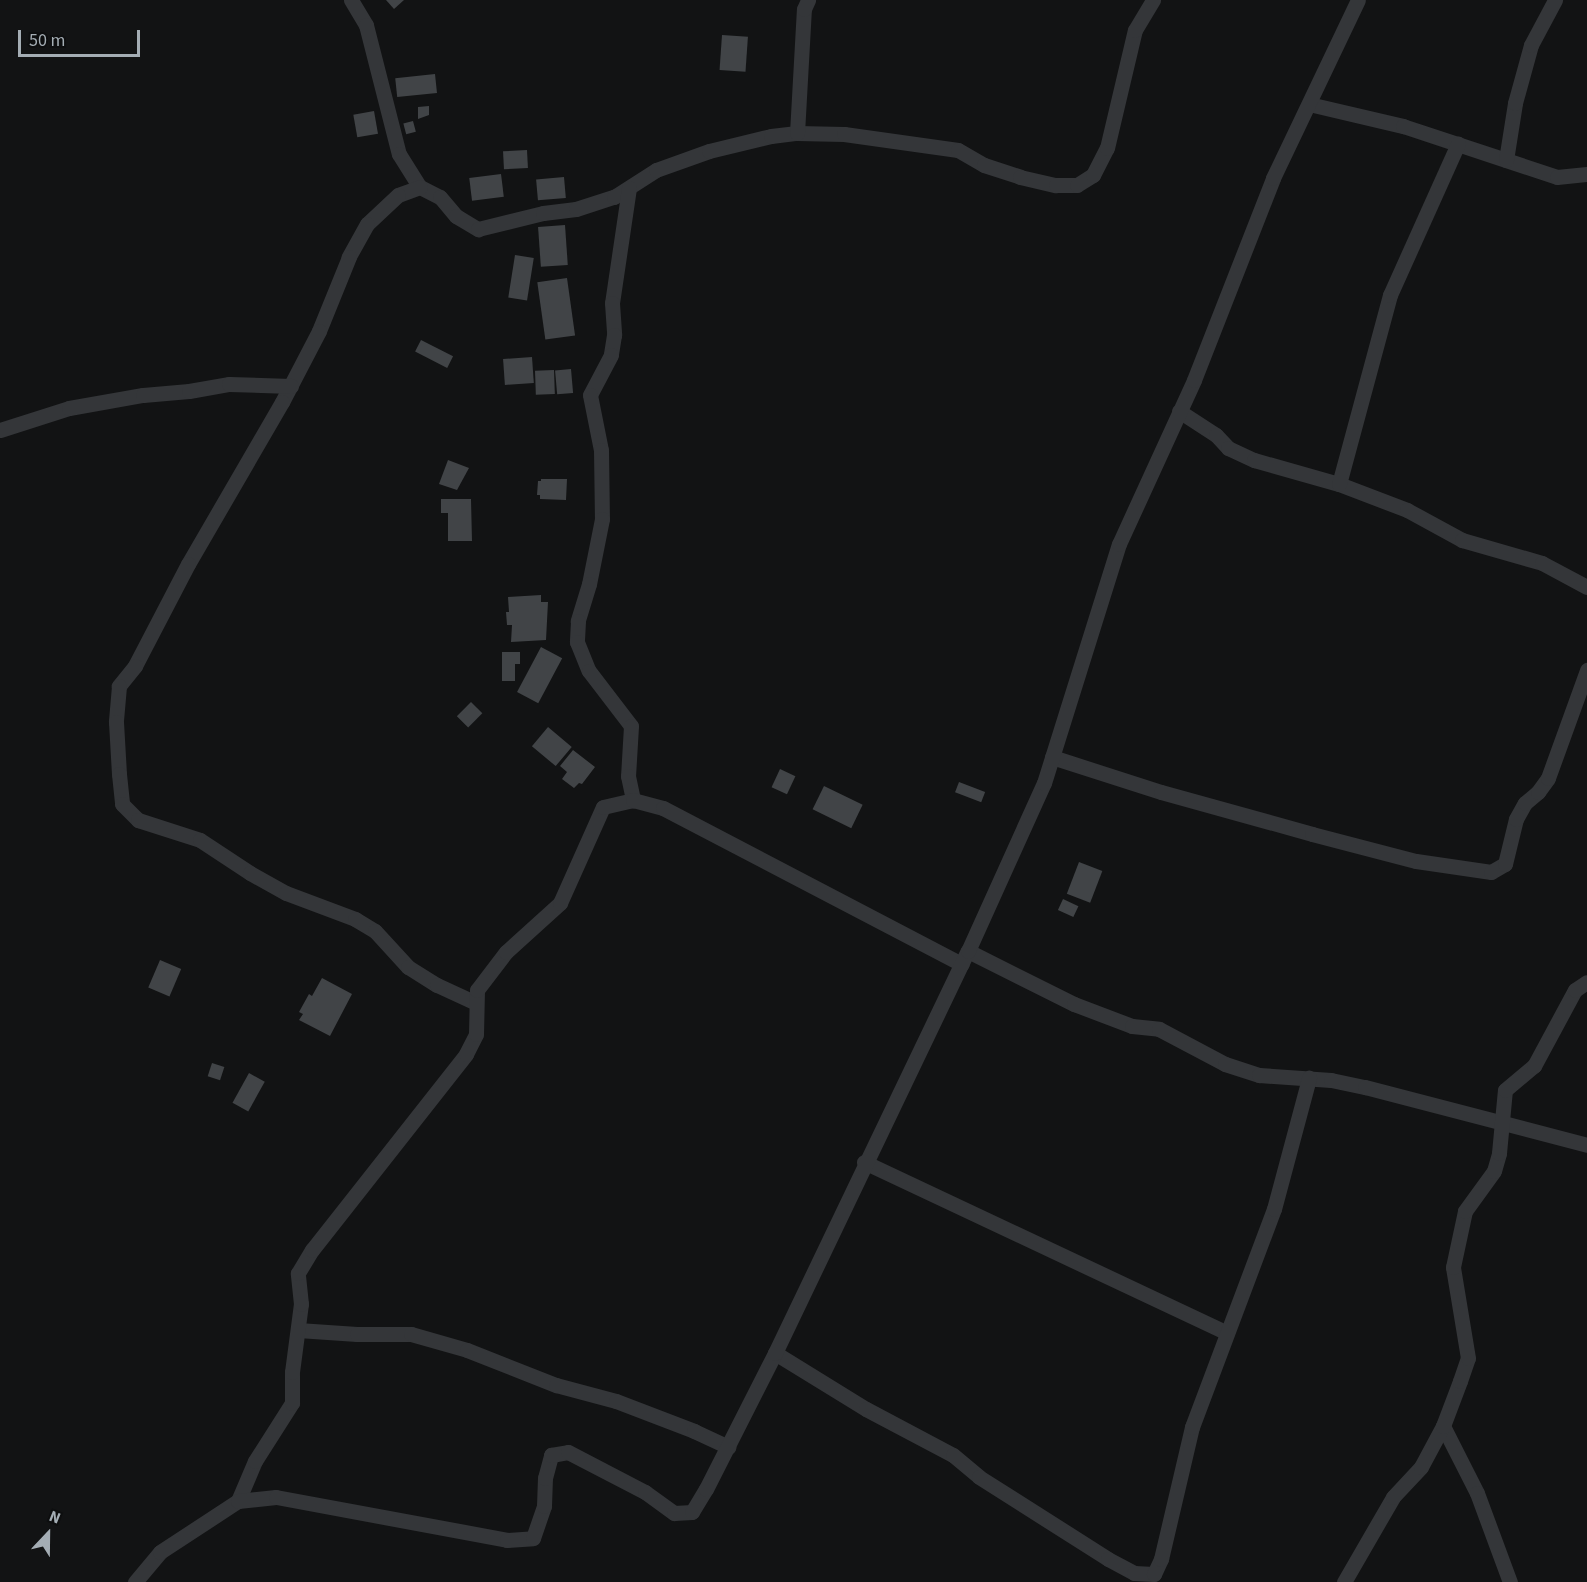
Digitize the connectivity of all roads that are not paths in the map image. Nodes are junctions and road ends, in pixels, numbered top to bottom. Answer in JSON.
{"nodes":[{"id":1,"x":351,"y":0,"type":"edge"},
{"id":2,"x":808,"y":0,"type":"edge"},
{"id":3,"x":1153,"y":0,"type":"edge"},
{"id":4,"x":1358,"y":0,"type":"edge"},
{"id":5,"x":1555,"y":0,"type":"edge"},
{"id":6,"x":1309,"y":104,"type":"junction"},
{"id":7,"x":797,"y":133,"type":"junction"},
{"id":8,"x":1458,"y":144,"type":"junction"},
{"id":9,"x":1506,"y":160,"type":"junction"},
{"id":10,"x":1587,"y":174,"type":"edge"},
{"id":11,"x":420,"y":187,"type":"junction"},
{"id":12,"x":629,"y":188,"type":"junction"},
{"id":13,"x":291,"y":386,"type":"junction"},
{"id":14,"x":1179,"y":411,"type":"junction"},
{"id":15,"x":0,"y":430,"type":"edge"},
{"id":16,"x":1339,"y":484,"type":"junction"},
{"id":17,"x":1587,"y":587,"type":"edge"},
{"id":18,"x":1587,"y":670,"type":"edge"},
{"id":19,"x":1052,"y":757,"type":"junction"},
{"id":20,"x":633,"y":800,"type":"junction"},
{"id":21,"x":965,"y":957,"type":"junction"},
{"id":22,"x":1587,"y":982,"type":"edge"},
{"id":23,"x":476,"y":1003,"type":"junction"},
{"id":24,"x":1309,"y":1078,"type":"junction"},
{"id":25,"x":1503,"y":1124,"type":"junction"},
{"id":26,"x":1587,"y":1145,"type":"edge"},
{"id":27,"x":864,"y":1162,"type":"junction"},
{"id":28,"x":298,"y":1330,"type":"junction"},
{"id":29,"x":1227,"y":1334,"type":"junction"},
{"id":30,"x":775,"y":1353,"type":"junction"},
{"id":31,"x":1443,"y":1426,"type":"junction"},
{"id":32,"x":728,"y":1447,"type":"junction"},
{"id":33,"x":238,"y":1501,"type":"junction"},
{"id":34,"x":135,"y":1582,"type":"edge"},
{"id":35,"x":1344,"y":1582,"type":"edge"},
{"id":36,"x":1510,"y":1582,"type":"edge"}],
"edges":[{"from":1,"to":11,"type":"street"},
{"from":2,"to":7,"type":"street"},
{"from":3,"to":7,"type":"street"},
{"from":4,"to":6,"type":"street"},
{"from":5,"to":9,"type":"street"},
{"from":6,"to":8,"type":"street"},
{"from":6,"to":14,"type":"street"},
{"from":7,"to":12,"type":"street"},
{"from":8,"to":9,"type":"street"},
{"from":8,"to":16,"type":"street"},
{"from":9,"to":10,"type":"street"},
{"from":11,"to":12,"type":"street"},
{"from":11,"to":13,"type":"street"},
{"from":12,"to":20,"type":"street"},
{"from":13,"to":15,"type":"street"},
{"from":13,"to":23,"type":"street"},
{"from":14,"to":16,"type":"street"},
{"from":14,"to":19,"type":"street"},
{"from":16,"to":17,"type":"street"},
{"from":18,"to":19,"type":"street"},
{"from":19,"to":21,"type":"street"},
{"from":20,"to":21,"type":"street"},
{"from":20,"to":23,"type":"street"},
{"from":21,"to":24,"type":"street"},
{"from":21,"to":27,"type":"street"},
{"from":22,"to":25,"type":"street"},
{"from":23,"to":28,"type":"street"},
{"from":24,"to":25,"type":"street"},
{"from":24,"to":29,"type":"street"},
{"from":25,"to":26,"type":"street"},
{"from":25,"to":31,"type":"street"},
{"from":27,"to":29,"type":"street"},
{"from":27,"to":30,"type":"street"},
{"from":28,"to":32,"type":"street"},
{"from":28,"to":33,"type":"street"},
{"from":29,"to":30,"type":"street"},
{"from":30,"to":32,"type":"street"},
{"from":31,"to":35,"type":"street"},
{"from":31,"to":36,"type":"street"},
{"from":32,"to":33,"type":"street"},
{"from":33,"to":34,"type":"street"}]}
